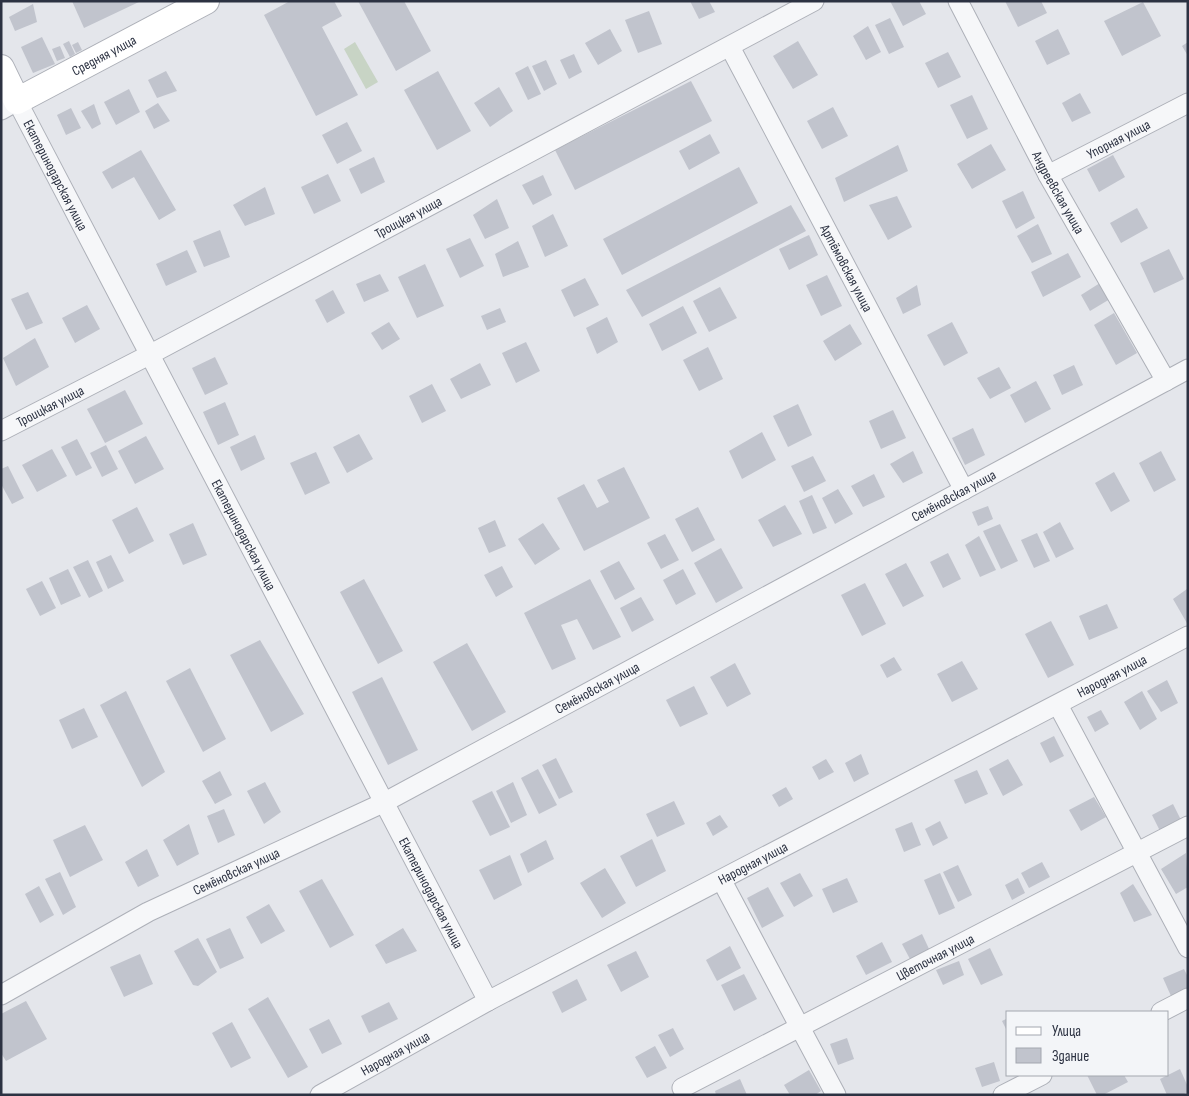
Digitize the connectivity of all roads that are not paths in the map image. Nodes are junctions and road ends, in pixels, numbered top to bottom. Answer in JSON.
{"nodes":[{"id":1,"x":206,"y":1,"type":"edge"},
{"id":2,"x":814,"y":1,"type":"edge"},
{"id":3,"x":958,"y":1,"type":"edge"},
{"id":4,"x":730,"y":47,"type":"junction"},
{"id":5,"x":1,"y":68,"type":"edge"},
{"id":6,"x":1188,"y":103,"type":"edge"},
{"id":7,"x":9,"y":106,"type":"edge"},
{"id":8,"x":1048,"y":175,"type":"junction"},
{"id":9,"x":148,"y":355,"type":"junction"},
{"id":10,"x":1188,"y":369,"type":"edge"},
{"id":11,"x":1166,"y":380,"type":"junction"},
{"id":12,"x":1,"y":431,"type":"edge"},
{"id":13,"x":964,"y":490,"type":"junction"},
{"id":14,"x":1188,"y":636,"type":"edge"},
{"id":15,"x":1058,"y":705,"type":"junction"},
{"id":16,"x":385,"y":802,"type":"junction"},
{"id":17,"x":1188,"y":826,"type":"edge"},
{"id":18,"x":1137,"y":854,"type":"junction"},
{"id":19,"x":722,"y":880,"type":"junction"},
{"id":20,"x":1188,"y":948,"type":"edge"},
{"id":21,"x":1,"y":995,"type":"edge"},
{"id":22,"x":1188,"y":998,"type":"edge"},
{"id":23,"x":488,"y":1001,"type":"junction"},
{"id":24,"x":1163,"y":1011,"type":"edge"},
{"id":25,"x":802,"y":1027,"type":"junction"},
{"id":26,"x":1040,"y":1076,"type":"edge"},
{"id":27,"x":682,"y":1088,"type":"dead end"},
{"id":28,"x":320,"y":1095,"type":"edge"},
{"id":29,"x":836,"y":1095,"type":"edge"},
{"id":30,"x":1003,"y":1095,"type":"edge"}],
"edges":[{"from":1,"to":7,"type":"street","name":"Средняя улица"},
{"from":2,"to":4,"type":"street","name":"Троицкая улица"},
{"from":3,"to":8,"type":"street","name":"Андреевская улица"},
{"from":4,"to":9,"type":"street","name":"Троицкая улица"},
{"from":4,"to":13,"type":"street","name":"Артёмовская улица"},
{"from":5,"to":7,"type":"street","name":"Екатеринодарская улица"},
{"from":6,"to":8,"type":"street","name":"Упорная улица"},
{"from":7,"to":9,"type":"street","name":"Екатеринодарская улица"},
{"from":8,"to":11,"type":"street","name":"Андреевская улица"},
{"from":9,"to":12,"type":"street","name":"Троицкая улица"},
{"from":9,"to":16,"type":"street","name":"Екатеринодарская улица"},
{"from":10,"to":11,"type":"street","name":"Семёновская улица"},
{"from":11,"to":13,"type":"street","name":"Семёновская улица"},
{"from":13,"to":16,"type":"street","name":"Семёновская улица"},
{"from":14,"to":15,"type":"street","name":"Народная улица"},
{"from":15,"to":18,"type":"street"},
{"from":15,"to":19,"type":"street","name":"Народная улица"},
{"from":16,"to":21,"type":"street","name":"Семёновская улица"},
{"from":16,"to":23,"type":"street","name":"Екатеринодарская улица"},
{"from":17,"to":18,"type":"street","name":"Цветочная улица"},
{"from":18,"to":20,"type":"street"},
{"from":18,"to":25,"type":"street","name":"Цветочная улица"},
{"from":19,"to":23,"type":"street","name":"Народная улица"},
{"from":19,"to":25,"type":"street"},
{"from":22,"to":24,"type":"street"},
{"from":23,"to":28,"type":"street","name":"Народная улица"},
{"from":25,"to":27,"type":"street","name":"Цветочная улица"},
{"from":25,"to":29,"type":"street"},
{"from":26,"to":30,"type":"street"}]}
